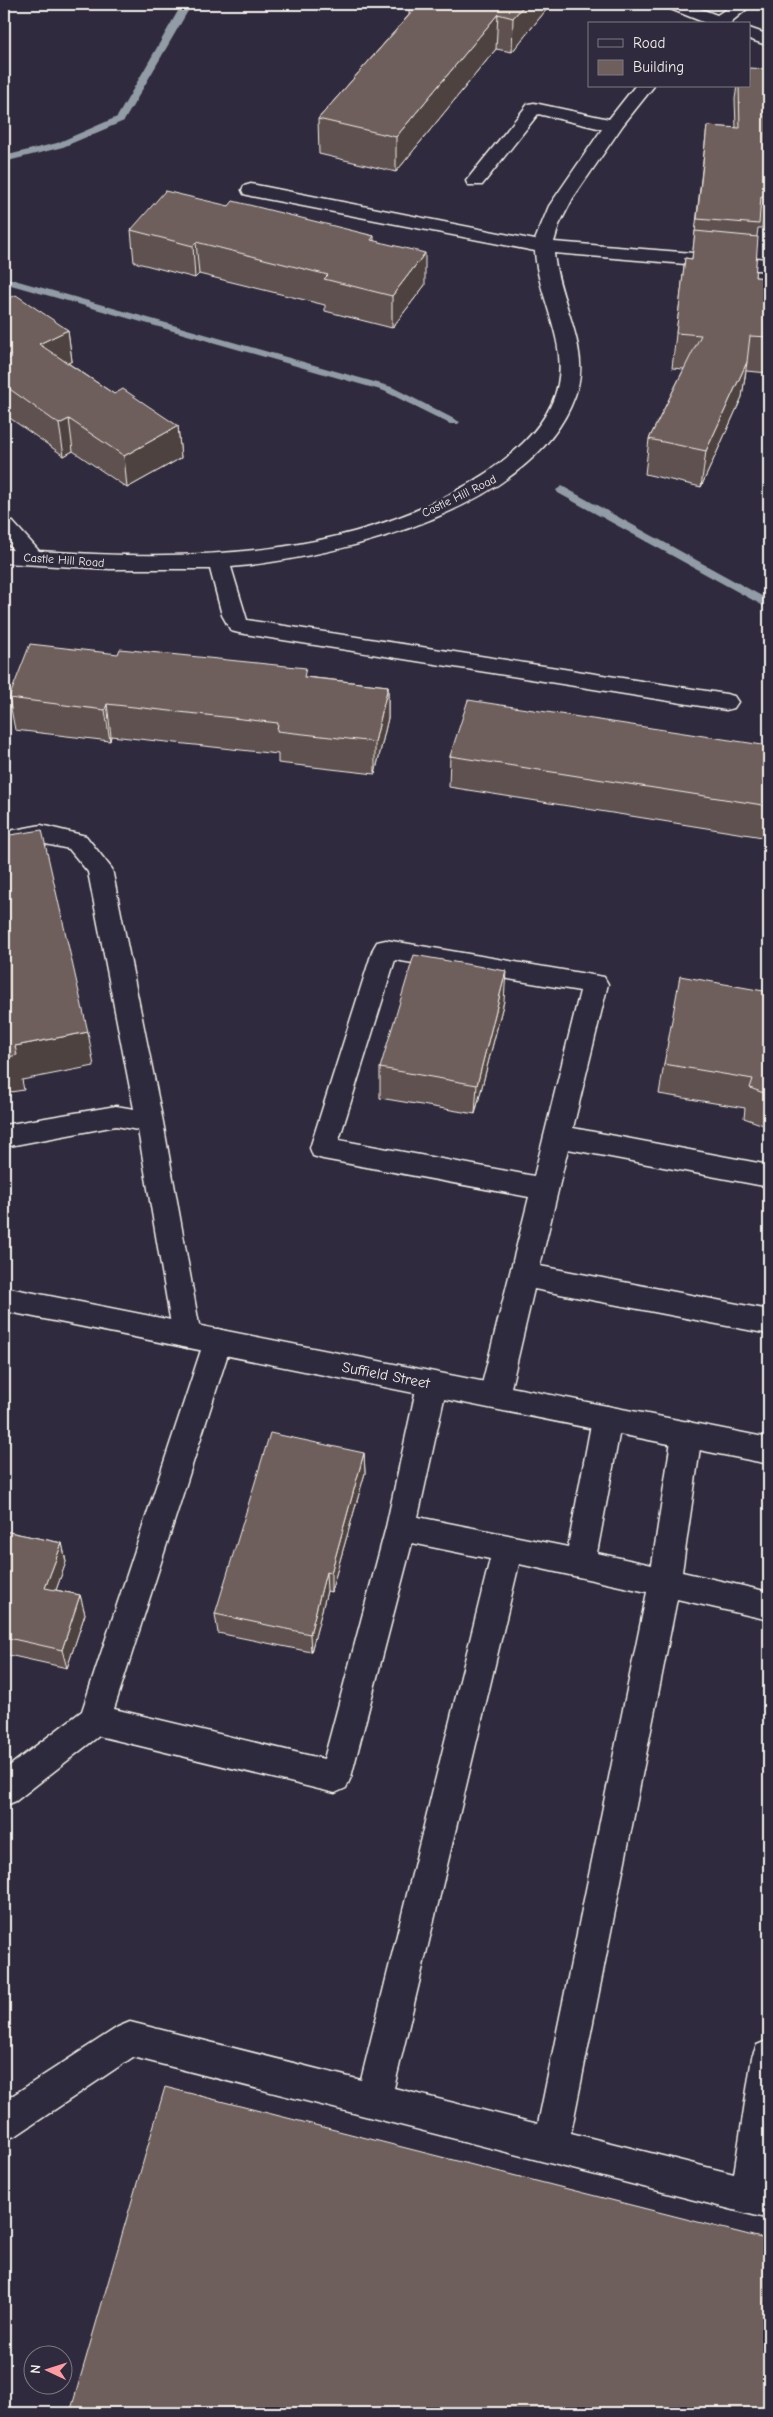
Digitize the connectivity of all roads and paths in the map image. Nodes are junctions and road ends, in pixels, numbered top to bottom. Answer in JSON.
{"nodes":[{"id":1,"x":674,"y":4,"type":"edge"},
{"id":2,"x":745,"y":4,"type":"edge"},
{"id":3,"x":717,"y":22,"type":"edge"},
{"id":4,"x":720,"y":22,"type":"edge"},
{"id":5,"x":750,"y":33,"type":"edge"},
{"id":6,"x":769,"y":41,"type":"edge"},
{"id":7,"x":642,"y":88,"type":"edge"},
{"id":8,"x":614,"y":126,"type":"junction"},
{"id":9,"x":475,"y":181,"type":"dead end"},
{"id":10,"x":251,"y":190,"type":"dead end"},
{"id":11,"x":544,"y":247,"type":"junction"},
{"id":12,"x":769,"y":265,"type":"edge"},
{"id":13,"x":4,"y":526,"type":"edge"},
{"id":14,"x":4,"y":556,"type":"edge"},
{"id":15,"x":33,"y":558,"type":"junction"},
{"id":16,"x":219,"y":562,"type":"junction"},
{"id":17,"x":726,"y":702,"type":"dead end"},
{"id":18,"x":4,"y":840,"type":"edge"},
{"id":19,"x":150,"y":1122,"type":"junction"},
{"id":20,"x":4,"y":1136,"type":"edge"},
{"id":21,"x":557,"y":1136,"type":"junction"},
{"id":22,"x":769,"y":1176,"type":"edge"},
{"id":23,"x":544,"y":1189,"type":"junction"},
{"id":24,"x":524,"y":1275,"type":"junction"},
{"id":25,"x":4,"y":1299,"type":"edge"},
{"id":26,"x":769,"y":1322,"type":"edge"},
{"id":27,"x":187,"y":1336,"type":"junction"},
{"id":28,"x":218,"y":1342,"type":"junction"},
{"id":29,"x":432,"y":1385,"type":"junction"},
{"id":30,"x":494,"y":1396,"type":"junction"},
{"id":31,"x":607,"y":1419,"type":"junction"},
{"id":32,"x":687,"y":1434,"type":"junction"},
{"id":33,"x":769,"y":1451,"type":"edge"},
{"id":34,"x":401,"y":1526,"type":"junction"},
{"id":35,"x":508,"y":1548,"type":"junction"},
{"id":36,"x":580,"y":1563,"type":"junction"},
{"id":37,"x":665,"y":1582,"type":"junction"},
{"id":38,"x":769,"y":1606,"type":"edge"},
{"id":39,"x":95,"y":1720,"type":"junction"},
{"id":40,"x":4,"y":1790,"type":"edge"},
{"id":41,"x":769,"y":2057,"type":"edge"},
{"id":42,"x":373,"y":2101,"type":"junction"},
{"id":43,"x":4,"y":2122,"type":"edge"},
{"id":44,"x":551,"y":2146,"type":"junction"},
{"id":45,"x":759,"y":2198,"type":"edge"}],
"edges":[{"from":1,"to":3,"type":"street"},
{"from":2,"to":4,"type":"street"},
{"from":5,"to":6,"type":"street"},
{"from":7,"to":8,"type":"street","name":"Castle Hill Road"},
{"from":8,"to":9,"type":"street"},
{"from":8,"to":11,"type":"street","name":"Castle Hill Road"},
{"from":10,"to":11,"type":"street"},
{"from":11,"to":12,"type":"street"},
{"from":11,"to":16,"type":"street","name":"Castle Hill Road"},
{"from":13,"to":15,"type":"street"},
{"from":14,"to":15,"type":"street","name":"Castle Hill Road"},
{"from":15,"to":16,"type":"street","name":"Castle Hill Road"},
{"from":16,"to":17,"type":"street"},
{"from":18,"to":19,"type":"street"},
{"from":19,"to":20,"type":"street"},
{"from":19,"to":27,"type":"street"},
{"from":21,"to":22,"type":"street"},
{"from":21,"to":23,"type":"street"},
{"from":21,"to":23,"type":"street"},
{"from":23,"to":24,"type":"street"},
{"from":24,"to":26,"type":"street"},
{"from":24,"to":30,"type":"street"},
{"from":25,"to":27,"type":"street","name":"Suffield Street"},
{"from":27,"to":28,"type":"street","name":"Suffield Street"},
{"from":28,"to":29,"type":"street","name":"Suffield Street"},
{"from":28,"to":39,"type":"street"},
{"from":29,"to":30,"type":"street","name":"Suffield Street"},
{"from":29,"to":34,"type":"street"},
{"from":30,"to":31,"type":"street","name":"Suffield Street"},
{"from":31,"to":32,"type":"street","name":"Suffield Street"},
{"from":31,"to":36,"type":"street"},
{"from":32,"to":33,"type":"street","name":"Suffield Street"},
{"from":32,"to":37,"type":"street"},
{"from":34,"to":35,"type":"street"},
{"from":34,"to":39,"type":"street"},
{"from":35,"to":36,"type":"street"},
{"from":35,"to":42,"type":"street"},
{"from":36,"to":37,"type":"street"},
{"from":37,"to":38,"type":"street"},
{"from":37,"to":44,"type":"street"},
{"from":39,"to":40,"type":"street"},
{"from":41,"to":45,"type":"street"},
{"from":42,"to":43,"type":"street"},
{"from":42,"to":44,"type":"street"},
{"from":44,"to":45,"type":"street"}]}
